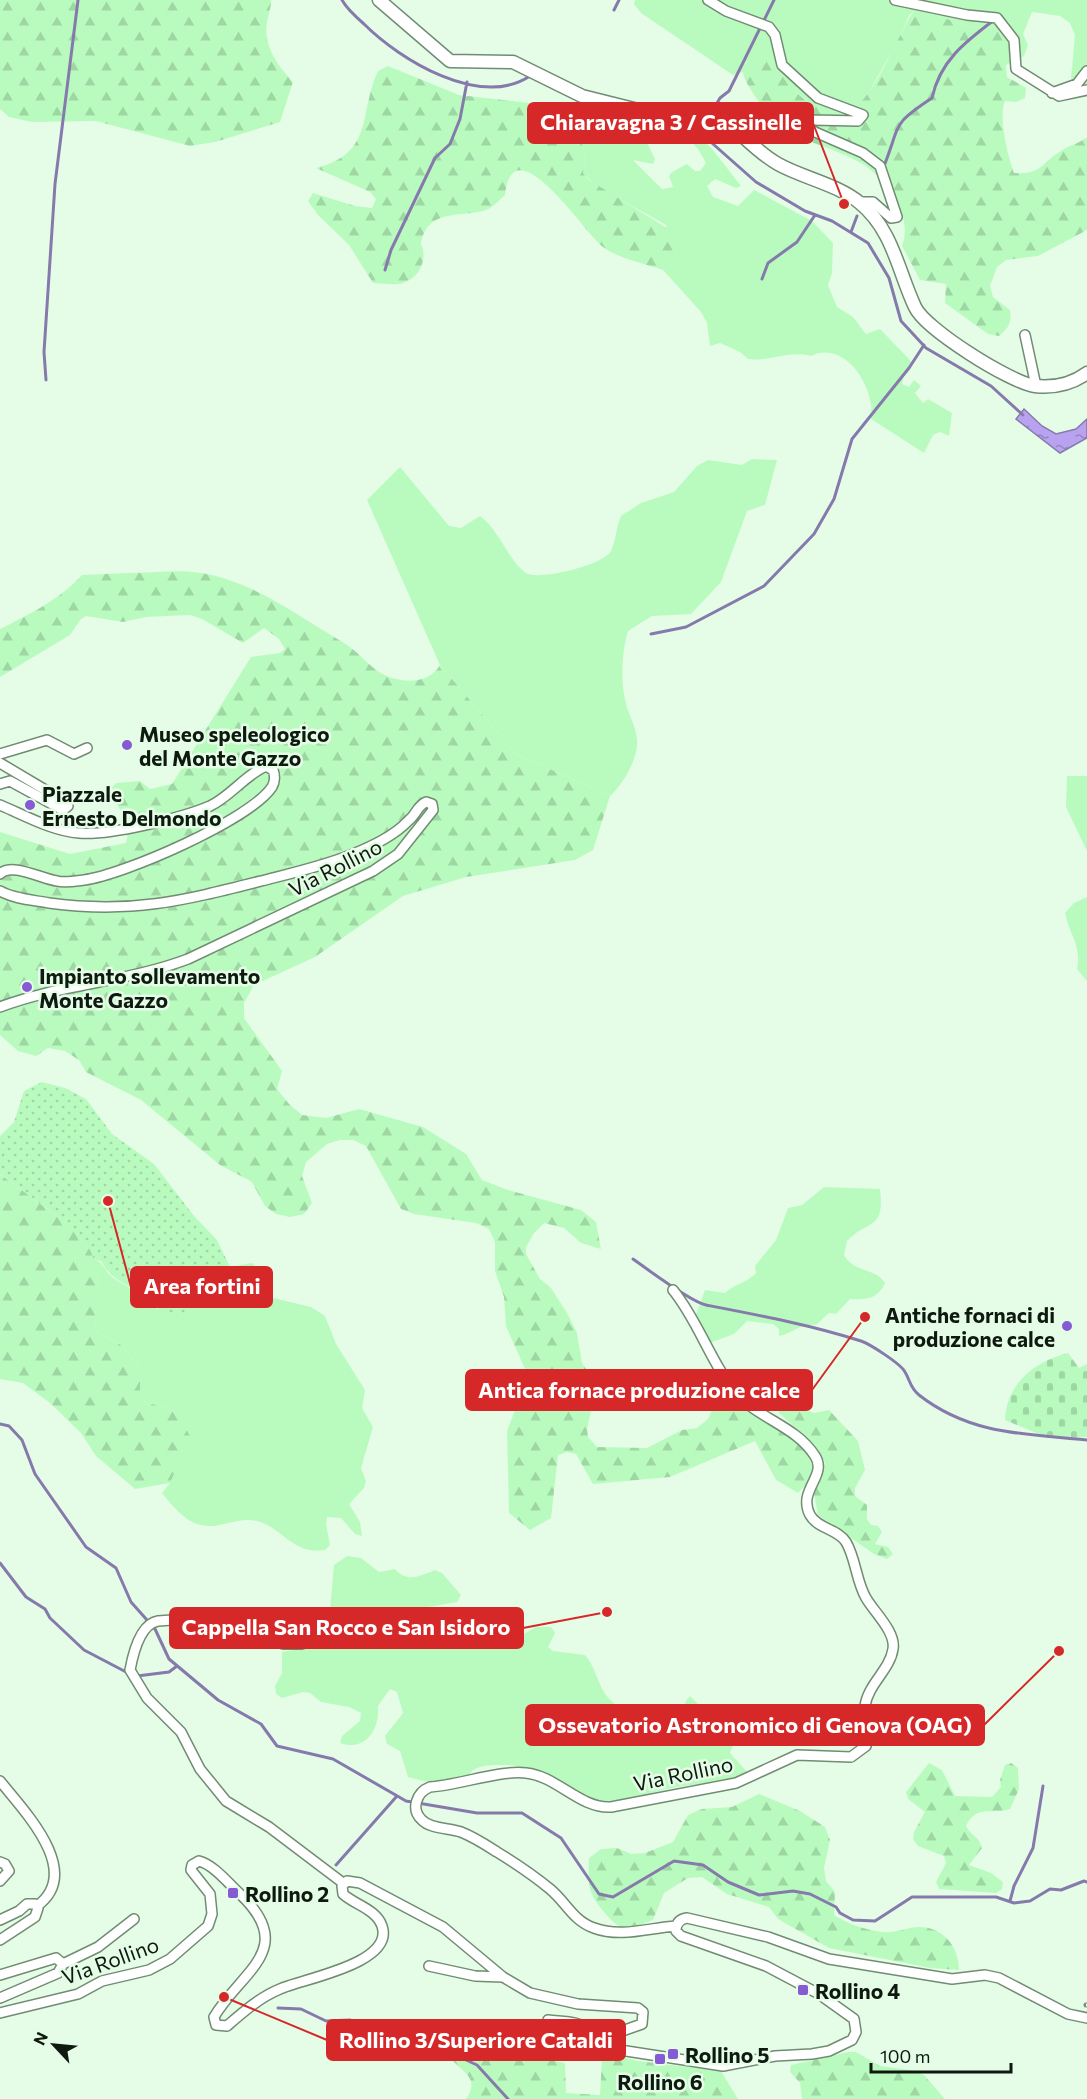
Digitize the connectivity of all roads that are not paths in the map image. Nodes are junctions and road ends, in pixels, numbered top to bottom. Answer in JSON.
{"nodes":[{"id":1,"x":380,"y":0,"type":"edge"},
{"id":2,"x":708,"y":0,"type":"edge"},
{"id":3,"x":895,"y":0,"type":"edge"},
{"id":4,"x":1087,"y":71,"type":"edge"},
{"id":5,"x":1087,"y":90,"type":"edge"},
{"id":6,"x":1052,"y":93,"type":"junction"},
{"id":7,"x":859,"y":202,"type":"junction"},
{"id":8,"x":1025,"y":335,"type":"dead end"},
{"id":9,"x":1087,"y":373,"type":"edge"},
{"id":10,"x":1036,"y":386,"type":"junction"},
{"id":11,"x":87,"y":748,"type":"dead end"},
{"id":12,"x":0,"y":754,"type":"edge"},
{"id":13,"x":0,"y":764,"type":"edge"},
{"id":14,"x":0,"y":784,"type":"edge"},
{"id":15,"x":0,"y":805,"type":"edge"},
{"id":16,"x":0,"y":874,"type":"edge"},
{"id":17,"x":0,"y":891,"type":"edge"},
{"id":18,"x":0,"y":1007,"type":"edge"},
{"id":19,"x":673,"y":1290,"type":"dead end"},
{"id":20,"x":302,"y":1644,"type":"dead end"},
{"id":21,"x":0,"y":1781,"type":"edge"},
{"id":22,"x":0,"y":1862,"type":"edge"},
{"id":23,"x":0,"y":1881,"type":"edge"},
{"id":24,"x":343,"y":1883,"type":"junction"},
{"id":25,"x":37,"y":1906,"type":"junction"},
{"id":26,"x":134,"y":1919,"type":"dead end"},
{"id":27,"x":0,"y":1920,"type":"edge"},
{"id":28,"x":676,"y":1926,"type":"junction"},
{"id":29,"x":0,"y":1940,"type":"edge"},
{"id":30,"x":63,"y":1964,"type":"junction"},
{"id":31,"x":429,"y":1966,"type":"dead end"},
{"id":32,"x":0,"y":1975,"type":"edge"},
{"id":33,"x":503,"y":1977,"type":"junction"},
{"id":34,"x":0,"y":1998,"type":"edge"},
{"id":35,"x":0,"y":2013,"type":"edge"},
{"id":36,"x":1087,"y":2018,"type":"edge"},
{"id":37,"x":548,"y":2020,"type":"dead end"},
{"id":38,"x":589,"y":2031,"type":"junction"}],
"edges":[{"from":1,"to":7,"type":"street"},
{"from":2,"to":7,"type":"street"},
{"from":3,"to":6,"type":"street"},
{"from":4,"to":6,"type":"street"},
{"from":5,"to":6,"type":"street"},
{"from":7,"to":10,"type":"street"},
{"from":8,"to":10,"type":"street"},
{"from":9,"to":10,"type":"street"},
{"from":11,"to":12,"type":"street"},
{"from":13,"to":14,"type":"street"},
{"from":15,"to":16,"type":"street"},
{"from":17,"to":18,"type":"street","name":"Via Rollino"},
{"from":19,"to":28,"type":"street","name":"Via Rollino"},
{"from":20,"to":24,"type":"street","name":"Via Rollino"},
{"from":21,"to":25,"type":"street"},
{"from":22,"to":23,"type":"street"},
{"from":24,"to":33,"type":"street","name":"Via Rollino"},
{"from":24,"to":35,"type":"street","name":"Via Rollino"},
{"from":25,"to":27,"type":"street"},
{"from":25,"to":29,"type":"street"},
{"from":26,"to":30,"type":"street","name":"Via Rollino"},
{"from":28,"to":36,"type":"street","name":"Via Rollino"},
{"from":28,"to":38,"type":"street"},
{"from":30,"to":32,"type":"street","name":"Via Rollino"},
{"from":30,"to":34,"type":"street","name":"Via Rollino"},
{"from":31,"to":33,"type":"street"},
{"from":33,"to":38,"type":"street","name":"Via Rollino"},
{"from":37,"to":38,"type":"street"}]}
